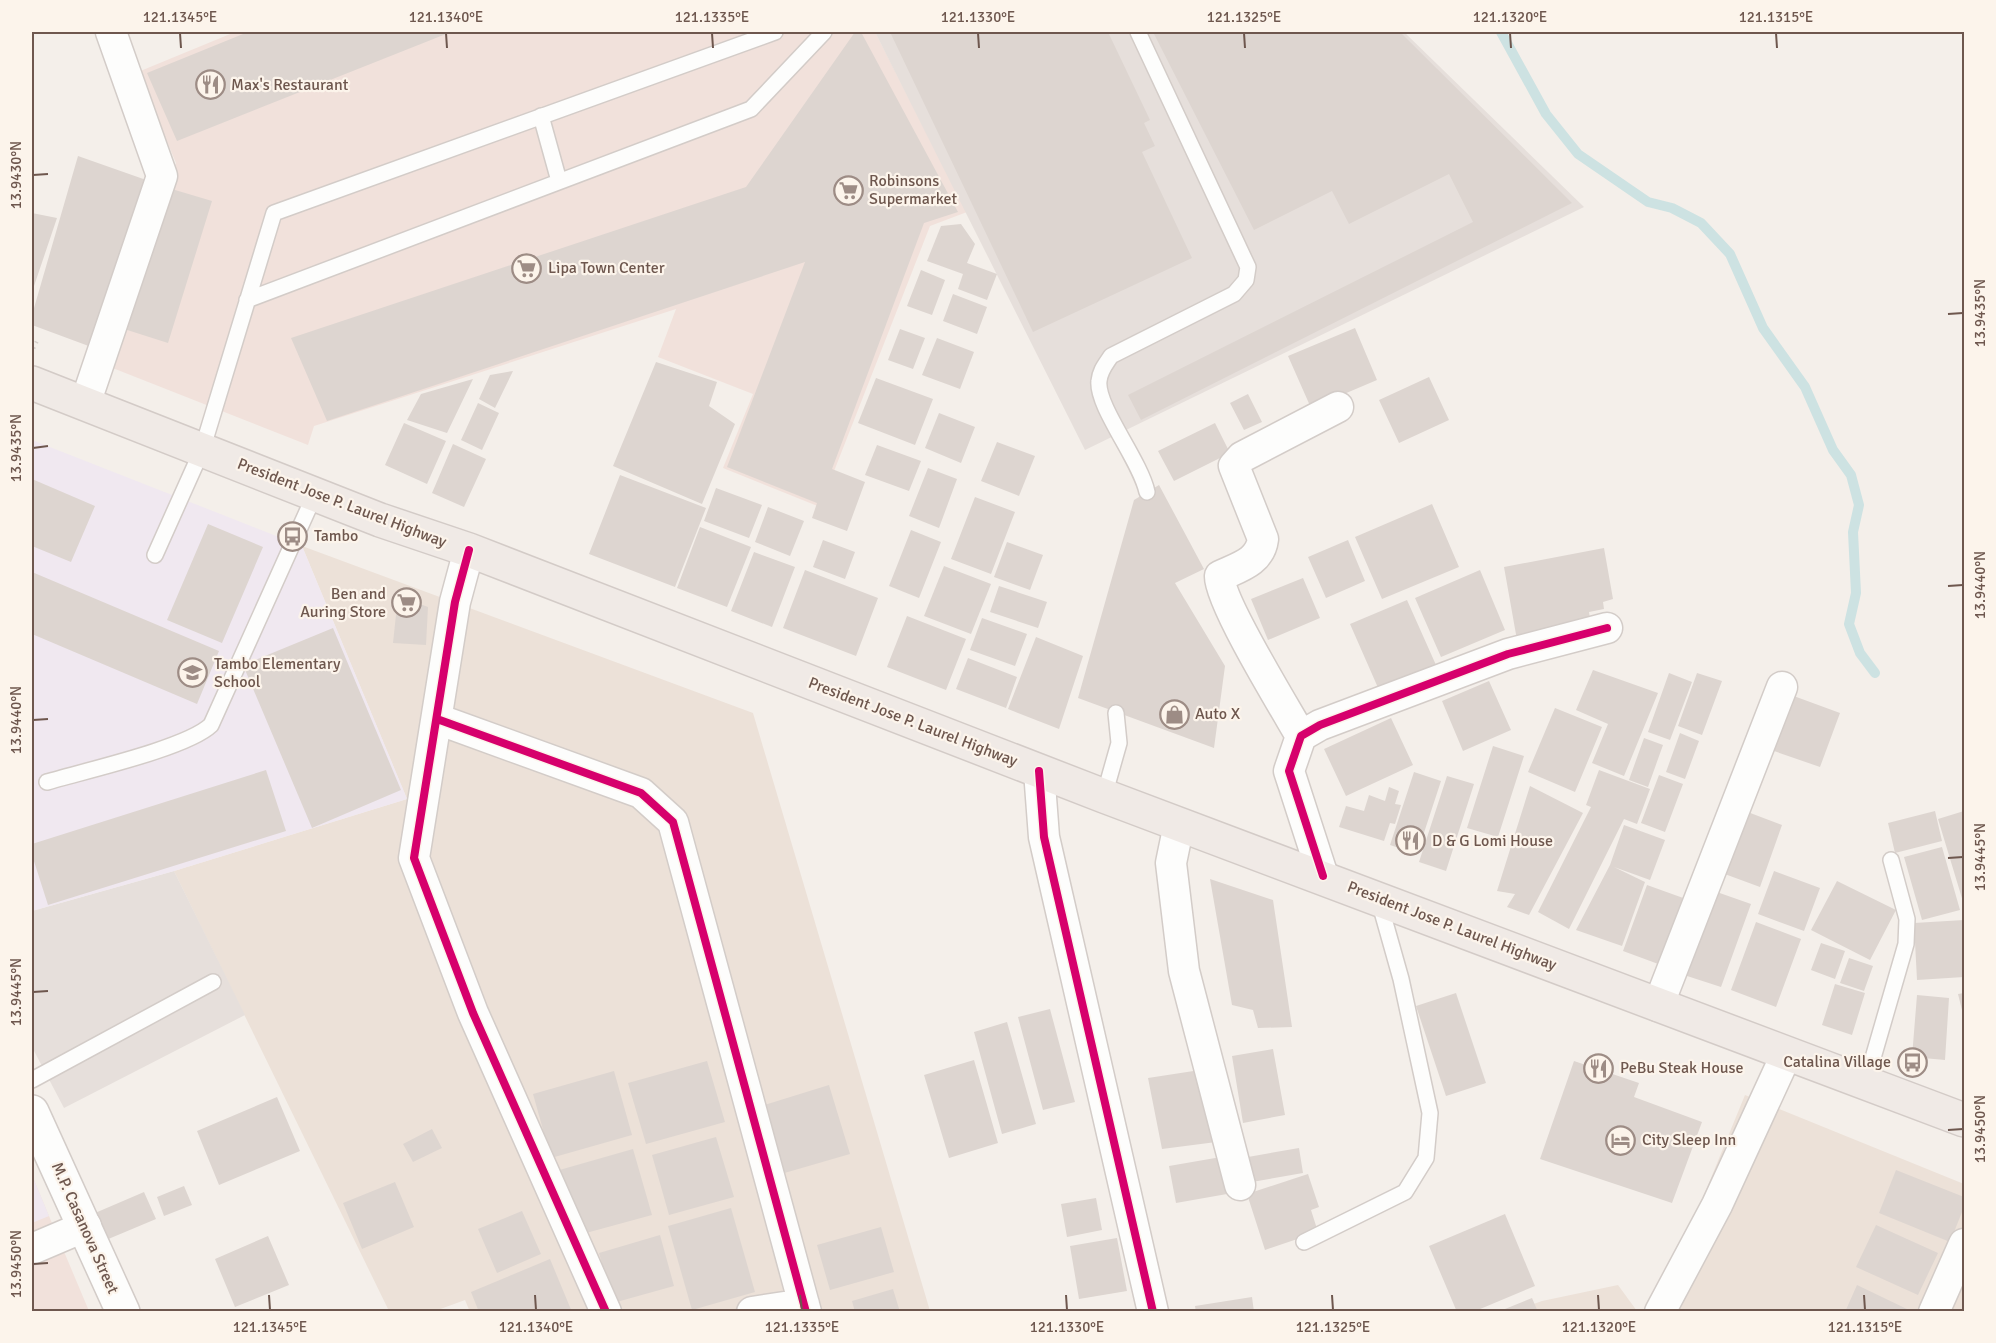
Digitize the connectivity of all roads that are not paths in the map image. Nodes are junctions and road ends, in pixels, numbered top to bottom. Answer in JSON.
{"nodes":[{"id":1,"x":111,"y":32,"type":"edge"},
{"id":2,"x":775,"y":32,"type":"edge"},
{"id":3,"x":824,"y":32,"type":"edge"},
{"id":4,"x":1138,"y":32,"type":"edge"},
{"id":5,"x":542,"y":116,"type":"junction"},
{"id":6,"x":559,"y":182,"type":"junction"},
{"id":7,"x":248,"y":300,"type":"junction"},
{"id":8,"x":32,"y":383,"type":"edge"},
{"id":9,"x":85,"y":404,"type":"junction"},
{"id":10,"x":1338,"y":407,"type":"dead end"},
{"id":11,"x":202,"y":450,"type":"junction"},
{"id":12,"x":1147,"y":492,"type":"dead end"},
{"id":13,"x":315,"y":494,"type":"junction"},
{"id":14,"x":469,"y":550,"type":"junction"},
{"id":15,"x":155,"y":555,"type":"dead end"},
{"id":16,"x":1607,"y":628,"type":"dead end"},
{"id":17,"x":1782,"y":687,"type":"dead end"},
{"id":18,"x":1116,"y":713,"type":"dead end"},
{"id":19,"x":437,"y":719,"type":"junction"},
{"id":20,"x":1301,"y":736,"type":"junction"},
{"id":21,"x":1039,"y":771,"type":"junction"},
{"id":22,"x":47,"y":782,"type":"dead end"},
{"id":23,"x":1104,"y":796,"type":"junction"},
{"id":24,"x":1179,"y":824,"type":"junction"},
{"id":25,"x":1891,"y":860,"type":"dead end"},
{"id":26,"x":1323,"y":876,"type":"junction"},
{"id":27,"x":1378,"y":898,"type":"junction"},
{"id":28,"x":213,"y":982,"type":"dead end"},
{"id":29,"x":1658,"y":1006,"type":"junction"},
{"id":30,"x":1787,"y":1053,"type":"junction"},
{"id":31,"x":32,"y":1080,"type":"edge"},
{"id":32,"x":1866,"y":1082,"type":"junction"},
{"id":33,"x":32,"y":1112,"type":"edge"},
{"id":34,"x":1965,"y":1120,"type":"edge"},
{"id":35,"x":1240,"y":1185,"type":"dead end"},
{"id":36,"x":86,"y":1226,"type":"junction"},
{"id":37,"x":1304,"y":1242,"type":"dead end"},
{"id":38,"x":1965,"y":1244,"type":"edge"},
{"id":39,"x":32,"y":1249,"type":"edge"},
{"id":40,"x":1942,"y":1306,"type":"edge"},
{"id":41,"x":805,"y":1307,"type":"edge"},
{"id":42,"x":123,"y":1311,"type":"edge"},
{"id":43,"x":606,"y":1311,"type":"edge"},
{"id":44,"x":752,"y":1311,"type":"edge"},
{"id":45,"x":1153,"y":1311,"type":"edge"},
{"id":46,"x":1660,"y":1311,"type":"edge"}],
"edges":[{"from":1,"to":9,"type":"street"},
{"from":2,"to":5,"type":"lane"},
{"from":3,"to":6,"type":"lane"},
{"from":4,"to":12,"type":"lane"},
{"from":5,"to":6,"type":"lane"},
{"from":5,"to":7,"type":"lane"},
{"from":6,"to":7,"type":"lane"},
{"from":7,"to":11,"type":"lane"},
{"from":8,"to":9,"type":"highway","name":"President Jose P. Laurel Highway"},
{"from":9,"to":11,"type":"highway","name":"President Jose P. Laurel Highway"},
{"from":10,"to":20,"type":"street"},
{"from":11,"to":13,"type":"highway","name":"President Jose P. Laurel Highway"},
{"from":11,"to":15,"type":"lane"},
{"from":13,"to":14,"type":"highway","name":"President Jose P. Laurel Highway"},
{"from":13,"to":22,"type":"lane"},
{"from":14,"to":19,"type":"street"},
{"from":14,"to":21,"type":"highway","name":"President Jose P. Laurel Highway"},
{"from":16,"to":20,"type":"street"},
{"from":17,"to":29,"type":"street"},
{"from":18,"to":23,"type":"lane"},
{"from":19,"to":41,"type":"street"},
{"from":19,"to":43,"type":"street"},
{"from":20,"to":26,"type":"street"},
{"from":21,"to":23,"type":"highway","name":"President Jose P. Laurel Highway"},
{"from":21,"to":45,"type":"street"},
{"from":23,"to":24,"type":"highway","name":"President Jose P. Laurel Highway"},
{"from":24,"to":26,"type":"highway","name":"President Jose P. Laurel Highway"},
{"from":24,"to":35,"type":"street"},
{"from":25,"to":32,"type":"lane"},
{"from":26,"to":27,"type":"highway","name":"President Jose P. Laurel Highway"},
{"from":27,"to":29,"type":"highway","name":"President Jose P. Laurel Highway"},
{"from":27,"to":37,"type":"lane"},
{"from":28,"to":31,"type":"lane"},
{"from":29,"to":30,"type":"highway","name":"President Jose P. Laurel Highway"},
{"from":30,"to":32,"type":"highway","name":"President Jose P. Laurel Highway"},
{"from":30,"to":46,"type":"street"},
{"from":32,"to":34,"type":"highway","name":"President Jose P. Laurel Highway"},
{"from":33,"to":36,"type":"street","name":"M.P. Casanova Street"},
{"from":36,"to":39,"type":"street"},
{"from":36,"to":42,"type":"street","name":"M.P. Casanova Street"},
{"from":38,"to":40,"type":"street"},
{"from":41,"to":44,"type":"street"}]}
